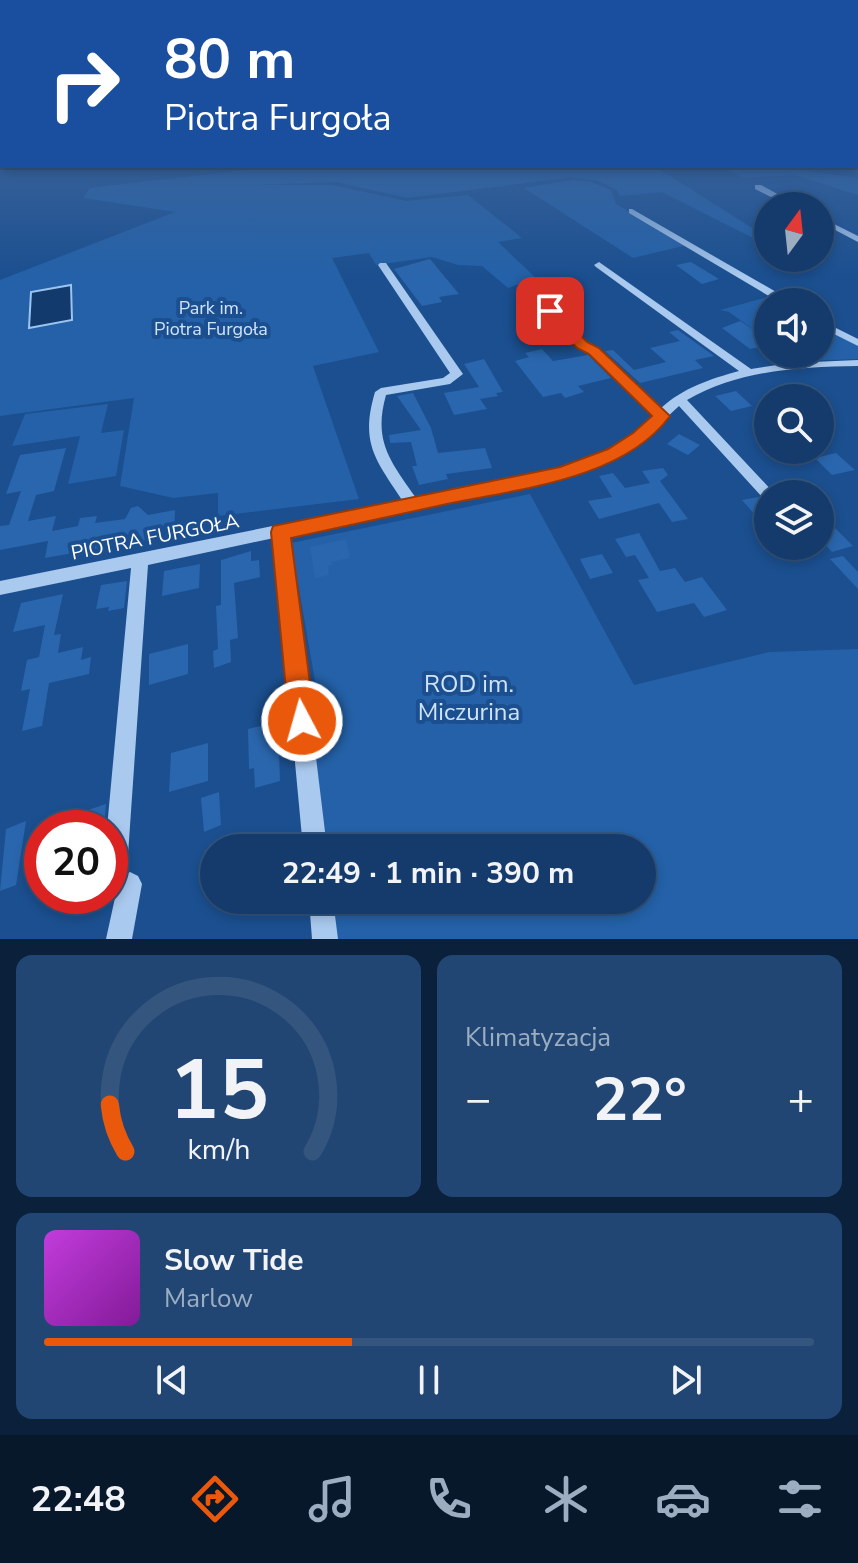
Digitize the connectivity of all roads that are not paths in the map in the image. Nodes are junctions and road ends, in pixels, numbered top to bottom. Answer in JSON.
{"nodes":[{"id":1,"x":632,"y":211,"type":"dead end"},
{"id":2,"x":834,"y":226,"type":"edge"},
{"id":3,"x":858,"y":239,"type":"edge"},
{"id":4,"x":383,"y":265,"type":"dead end"},
{"id":5,"x":599,"y":265,"type":"dead end"},
{"id":6,"x":762,"y":288,"type":"edge"},
{"id":7,"x":550,"y":311,"type":"dead end"},
{"id":8,"x":834,"y":330,"type":"edge"},
{"id":9,"x":858,"y":343,"type":"edge"},
{"id":10,"x":858,"y":363,"type":"edge"},
{"id":11,"x":749,"y":373,"type":"junction"},
{"id":12,"x":679,"y":399,"type":"junction"},
{"id":13,"x":662,"y":416,"type":"junction"},
{"id":14,"x":755,"y":480,"type":"edge"},
{"id":15,"x":412,"y":504,"type":"junction"},
{"id":16,"x":281,"y":532,"type":"junction"},
{"id":17,"x":140,"y":560,"type":"junction"},
{"id":18,"x":0,"y":588,"type":"edge"},
{"id":19,"x":120,"y":810,"type":"edge"},
{"id":20,"x":313,"y":834,"type":"edge"},
{"id":21,"x":130,"y":884,"type":"dead end"},
{"id":22,"x":322,"y":914,"type":"edge"},
{"id":23,"x":119,"y":939,"type":"edge"},
{"id":24,"x":325,"y":939,"type":"edge"}],
"edges":[{"from":1,"to":6,"type":"street"},
{"from":2,"to":3,"type":"street"},
{"from":4,"to":15,"type":"street"},
{"from":5,"to":11,"type":"street"},
{"from":7,"to":13,"type":"street"},
{"from":8,"to":9,"type":"street"},
{"from":10,"to":11,"type":"street","name":"PIOTRA FURGOŁA"},
{"from":11,"to":12,"type":"street","name":"PIOTRA FURGOŁA"},
{"from":12,"to":13,"type":"street","name":"PIOTRA FURGOŁA"},
{"from":12,"to":14,"type":"street"},
{"from":13,"to":15,"type":"street","name":"PIOTRA FURGOŁA"},
{"from":15,"to":16,"type":"street","name":"PIOTRA FURGOŁA"},
{"from":16,"to":17,"type":"street","name":"PIOTRA FURGOŁA"},
{"from":16,"to":20,"type":"street"},
{"from":17,"to":18,"type":"street","name":"PIOTRA FURGOŁA"},
{"from":17,"to":19,"type":"street"},
{"from":21,"to":23,"type":"street"},
{"from":22,"to":24,"type":"street"}]}
